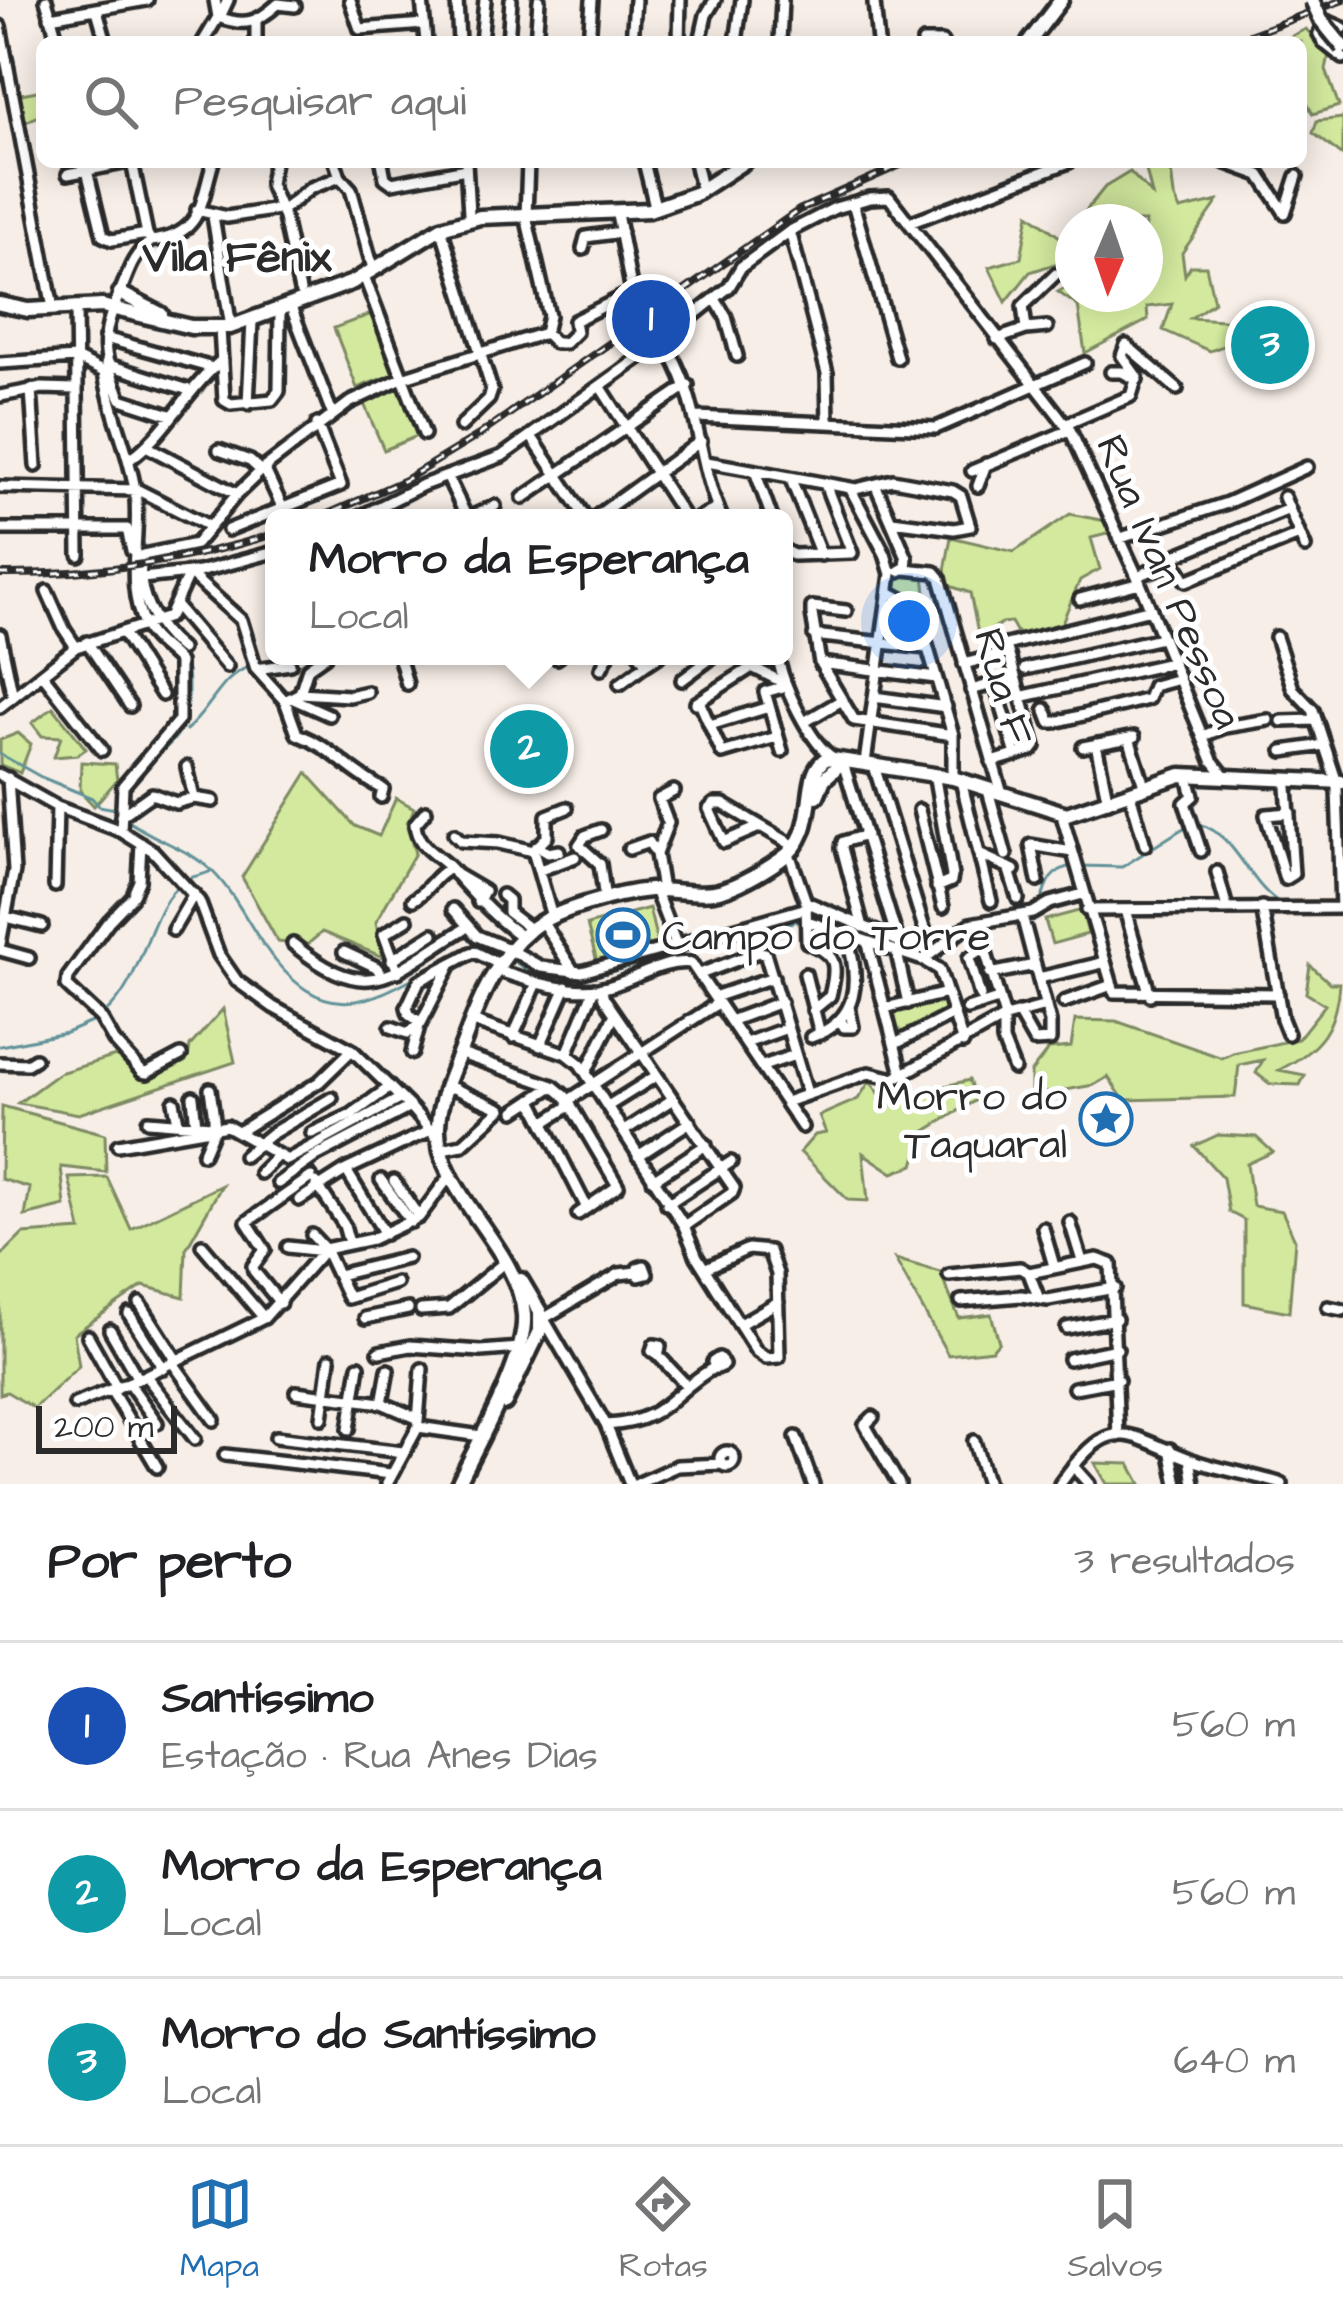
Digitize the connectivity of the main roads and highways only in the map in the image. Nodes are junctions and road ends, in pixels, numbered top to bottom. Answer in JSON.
{"nodes":[{"id":1,"x":1057,"y":0,"type":"edge"},
{"id":2,"x":1315,"y":0,"type":"edge"},
{"id":3,"x":1030,"y":36,"type":"edge"},
{"id":4,"x":1343,"y":43,"type":"edge"},
{"id":5,"x":729,"y":168,"type":"edge"},
{"id":6,"x":730,"y":168,"type":"edge"},
{"id":7,"x":526,"y":213,"type":"junction"},
{"id":8,"x":368,"y":270,"type":"junction"},
{"id":9,"x":116,"y":301,"type":"junction"},
{"id":10,"x":1,"y":305,"type":"edge"},
{"id":11,"x":225,"y":324,"type":"junction"},
{"id":12,"x":870,"y":766,"type":"junction"},
{"id":13,"x":957,"y":782,"type":"junction"},
{"id":14,"x":1340,"y":785,"type":"edge"},
{"id":15,"x":996,"y":791,"type":"junction"},
{"id":16,"x":659,"y":892,"type":"junction"},
{"id":17,"x":537,"y":927,"type":"junction"},
{"id":18,"x":507,"y":961,"type":"junction"},
{"id":19,"x":427,"y":1116,"type":"junction"},
{"id":20,"x":444,"y":1149,"type":"junction"},
{"id":21,"x":535,"y":1310,"type":"junction"},
{"id":22,"x":554,"y":1339,"type":"road end"},
{"id":23,"x":525,"y":1344,"type":"junction"},
{"id":24,"x":462,"y":1484,"type":"edge"}],
"edges":[{"from":1,"to":3,"type":"main road"},
{"from":2,"to":4,"type":"main road","bridge":true},
{"from":5,"to":7,"type":"main road"},
{"from":6,"to":7,"type":"main road"},
{"from":7,"to":8,"type":"main road"},
{"from":7,"to":8,"type":"main road"},
{"from":8,"to":11,"type":"main road"},
{"from":8,"to":11,"type":"main road"},
{"from":9,"to":10,"type":"main road"},
{"from":9,"to":10,"type":"main road"},
{"from":9,"to":11,"type":"main road"},
{"from":9,"to":11,"type":"main road"},
{"from":12,"to":13,"type":"main road"},
{"from":12,"to":13,"type":"main road"},
{"from":12,"to":16,"type":"main road"},
{"from":13,"to":15,"type":"main road"},
{"from":14,"to":15,"type":"main road"},
{"from":14,"to":15,"type":"main road"},
{"from":16,"to":17,"type":"main road"},
{"from":16,"to":17,"type":"main road"},
{"from":17,"to":18,"type":"main road"},
{"from":17,"to":18,"type":"main road"},
{"from":18,"to":19,"type":"main road"},
{"from":18,"to":19,"type":"main road"},
{"from":19,"to":20,"type":"main road"},
{"from":20,"to":21,"type":"main road"},
{"from":20,"to":21,"type":"main road"},
{"from":21,"to":23,"type":"main road"},
{"from":22,"to":23,"type":"main road"},
{"from":23,"to":24,"type":"main road"},
{"from":23,"to":24,"type":"main road"}]}
